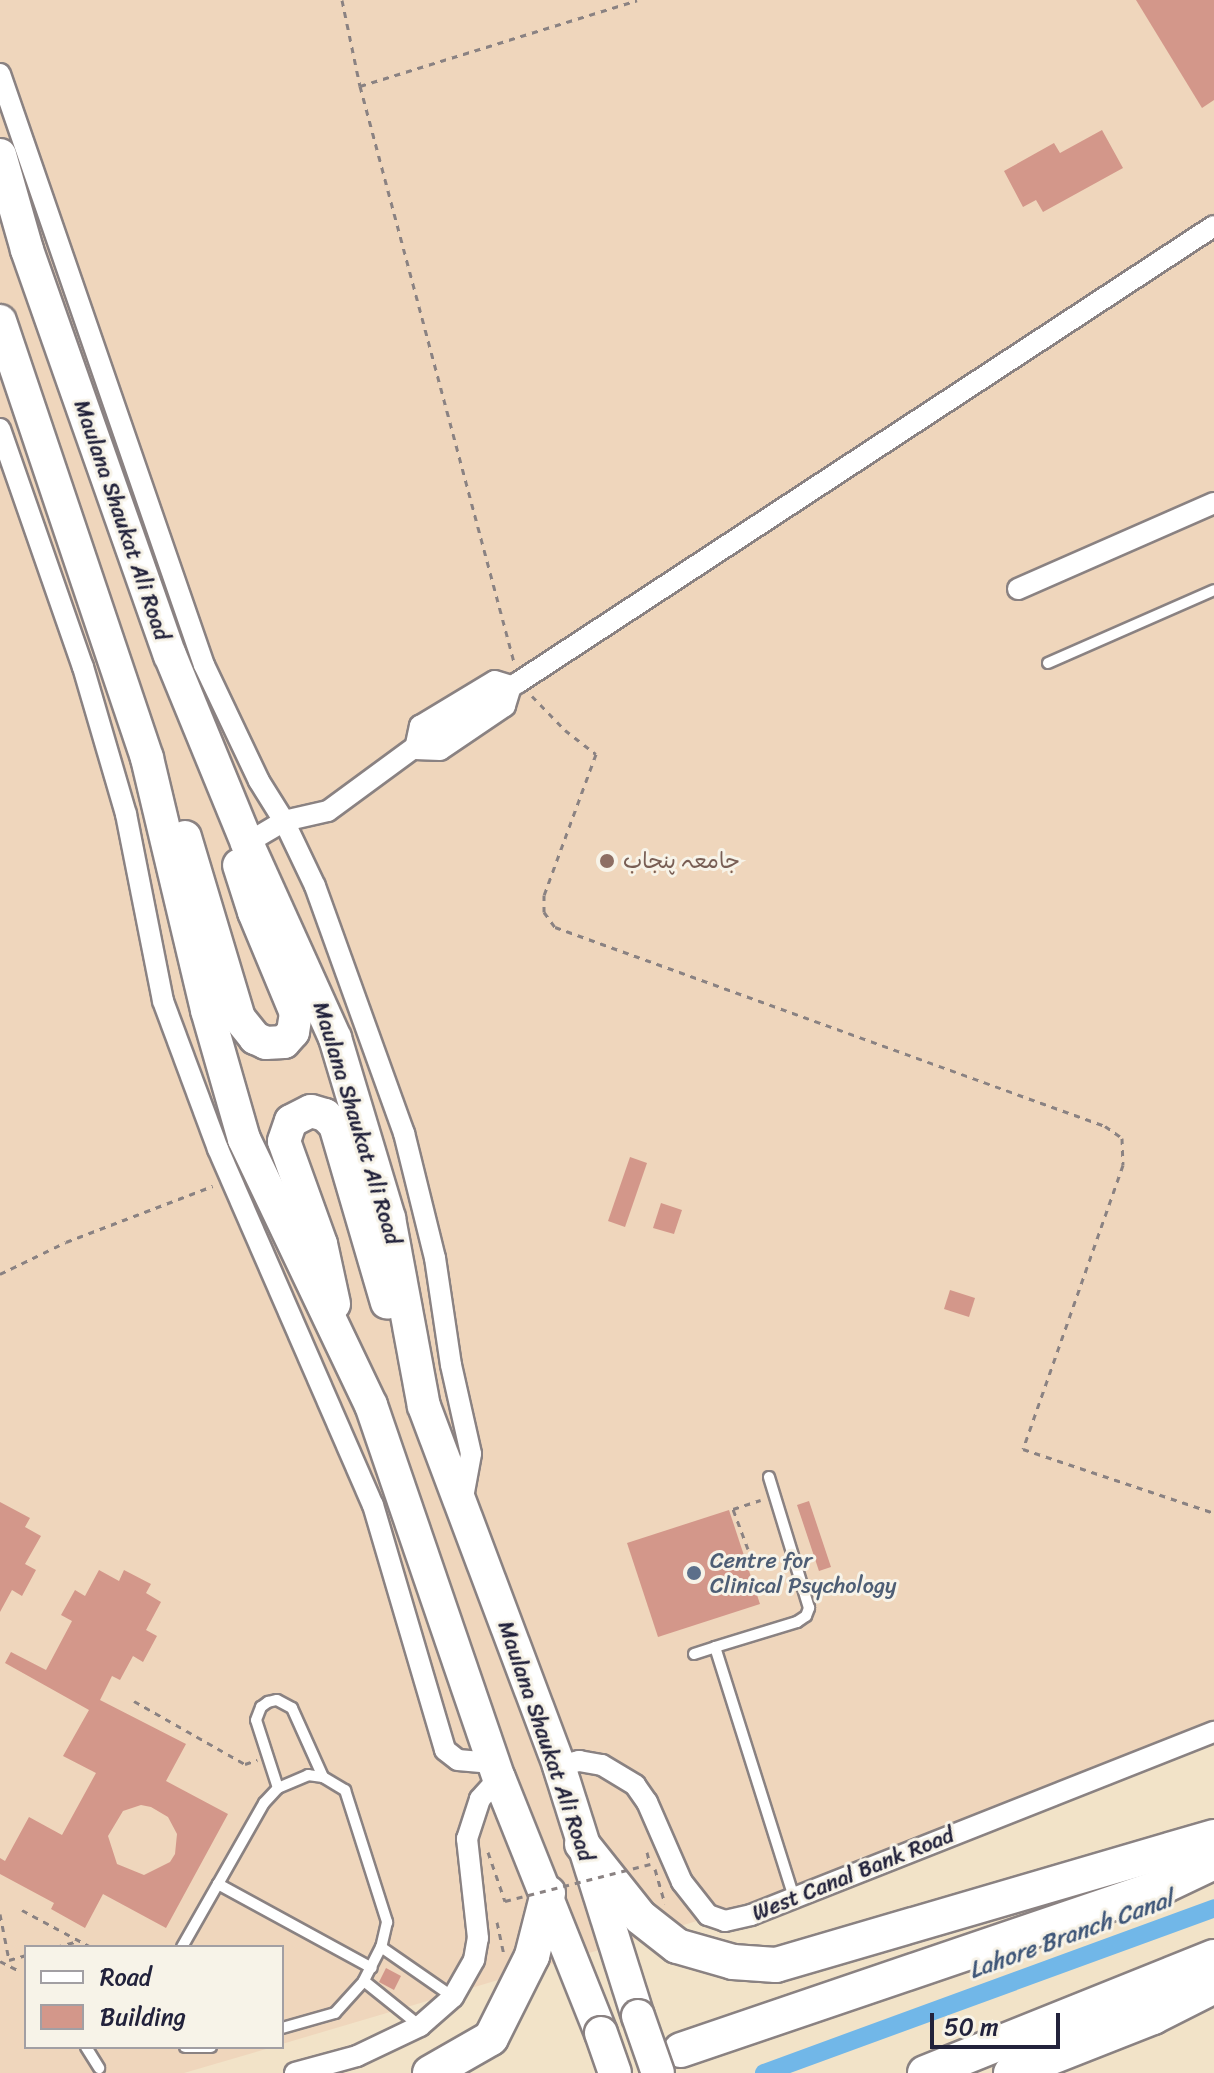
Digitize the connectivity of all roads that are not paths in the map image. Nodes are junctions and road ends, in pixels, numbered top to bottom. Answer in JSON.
{"nodes":[{"id":1,"x":0,"y":74,"type":"edge"},
{"id":2,"x":0,"y":155,"type":"edge"},
{"id":3,"x":1214,"y":226,"type":"edge"},
{"id":4,"x":0,"y":321,"type":"edge"},
{"id":5,"x":0,"y":429,"type":"edge"},
{"id":6,"x":1214,"y":503,"type":"edge"},
{"id":7,"x":1018,"y":589,"type":"dead end"},
{"id":8,"x":1214,"y":590,"type":"edge"},
{"id":9,"x":1048,"y":663,"type":"dead end"},
{"id":10,"x":515,"y":684,"type":"junction"},
{"id":11,"x":415,"y":749,"type":"junction"},
{"id":12,"x":212,"y":757,"type":"junction"},
{"id":13,"x":147,"y":758,"type":"junction"},
{"id":14,"x":284,"y":821,"type":"junction"},
{"id":15,"x":247,"y":843,"type":"junction"},
{"id":16,"x":337,"y":1331,"type":"junction"},
{"id":17,"x":420,"y":1389,"type":"junction"},
{"id":18,"x":769,"y":1477,"type":"dead end"},
{"id":19,"x":462,"y":1503,"type":"junction"},
{"id":20,"x":715,"y":1647,"type":"junction"},
{"id":21,"x":694,"y":1654,"type":"dead end"},
{"id":22,"x":1214,"y":1732,"type":"edge"},
{"id":23,"x":559,"y":1766,"type":"junction"},
{"id":24,"x":497,"y":1770,"type":"junction"},
{"id":25,"x":323,"y":1777,"type":"junction"},
{"id":26,"x":278,"y":1788,"type":"junction"},
{"id":27,"x":1214,"y":1837,"type":"edge"},
{"id":28,"x":582,"y":1844,"type":"junction"},
{"id":29,"x":1214,"y":1862,"type":"edge"},
{"id":30,"x":218,"y":1884,"type":"junction"},
{"id":31,"x":548,"y":1893,"type":"junction"},
{"id":32,"x":794,"y":1898,"type":"junction"},
{"id":33,"x":183,"y":1945,"type":"edge"},
{"id":34,"x":381,"y":1947,"type":"junction"},
{"id":35,"x":1214,"y":1957,"type":"edge"},
{"id":36,"x":372,"y":1968,"type":"junction"},
{"id":37,"x":364,"y":1981,"type":"junction"},
{"id":38,"x":1214,"y":1986,"type":"edge"},
{"id":39,"x":453,"y":1997,"type":"junction"},
{"id":40,"x":420,"y":2026,"type":"junction"},
{"id":41,"x":284,"y":2027,"type":"edge"},
{"id":42,"x":87,"y":2049,"type":"edge"},
{"id":43,"x":669,"y":2061,"type":"edge"},
{"id":44,"x":99,"y":2068,"type":"dead end"},
{"id":45,"x":295,"y":2073,"type":"edge"},
{"id":46,"x":430,"y":2073,"type":"edge"},
{"id":47,"x":615,"y":2073,"type":"edge"},
{"id":48,"x":925,"y":2073,"type":"edge"},
{"id":49,"x":1011,"y":2073,"type":"edge"}],
"edges":[{"from":1,"to":14,"type":"street"},
{"from":2,"to":12,"type":"main road","name":"Maulana Shaukat Ali Road"},
{"from":3,"to":10,"type":"street"},
{"from":4,"to":13,"type":"main road"},
{"from":5,"to":24,"type":"street"},
{"from":6,"to":7,"type":"street"},
{"from":8,"to":9,"type":"lane"},
{"from":10,"to":11,"type":"street"},
{"from":10,"to":11,"type":"street"},
{"from":11,"to":14,"type":"street"},
{"from":12,"to":13,"type":"main road"},
{"from":12,"to":15,"type":"main road","name":"Maulana Shaukat Ali Road"},
{"from":13,"to":16,"type":"main road"},
{"from":14,"to":15,"type":"street"},
{"from":14,"to":19,"type":"street"},
{"from":15,"to":17,"type":"main road","name":"Maulana Shaukat Ali Road"},
{"from":16,"to":17,"type":"main road"},
{"from":16,"to":24,"type":"main road"},
{"from":17,"to":19,"type":"main road","name":"Maulana Shaukat Ali Road"},
{"from":18,"to":20,"type":"lane"},
{"from":19,"to":23,"type":"main road","name":"Maulana Shaukat Ali Road"},
{"from":20,"to":21,"type":"lane"},
{"from":20,"to":32,"type":"lane"},
{"from":22,"to":32,"type":"street","name":"West Canal Bank Road"},
{"from":23,"to":28,"type":"main road","name":"Maulana Shaukat Ali Road"},
{"from":23,"to":32,"type":"street","name":"West Canal Bank Road"},
{"from":24,"to":31,"type":"main road"},
{"from":24,"to":39,"type":"street"},
{"from":25,"to":26,"type":"lane"},
{"from":25,"to":26,"type":"lane"},
{"from":25,"to":34,"type":"lane"},
{"from":26,"to":30,"type":"lane"},
{"from":27,"to":28,"type":"highway"},
{"from":28,"to":43,"type":"main road","name":"Maulana Shaukat Ali Road","bridge":true},
{"from":29,"to":43,"type":"highway"},
{"from":30,"to":33,"type":"lane"},
{"from":30,"to":36,"type":"lane"},
{"from":31,"to":46,"type":"highway"},
{"from":31,"to":47,"type":"main road","bridge":true},
{"from":34,"to":36,"type":"lane"},
{"from":34,"to":39,"type":"lane"},
{"from":35,"to":48,"type":"highway"},
{"from":36,"to":37,"type":"lane"},
{"from":37,"to":40,"type":"lane"},
{"from":37,"to":41,"type":"lane"},
{"from":38,"to":49,"type":"highway"},
{"from":39,"to":40,"type":"street"},
{"from":40,"to":45,"type":"street"},
{"from":42,"to":44,"type":"lane"}]}
